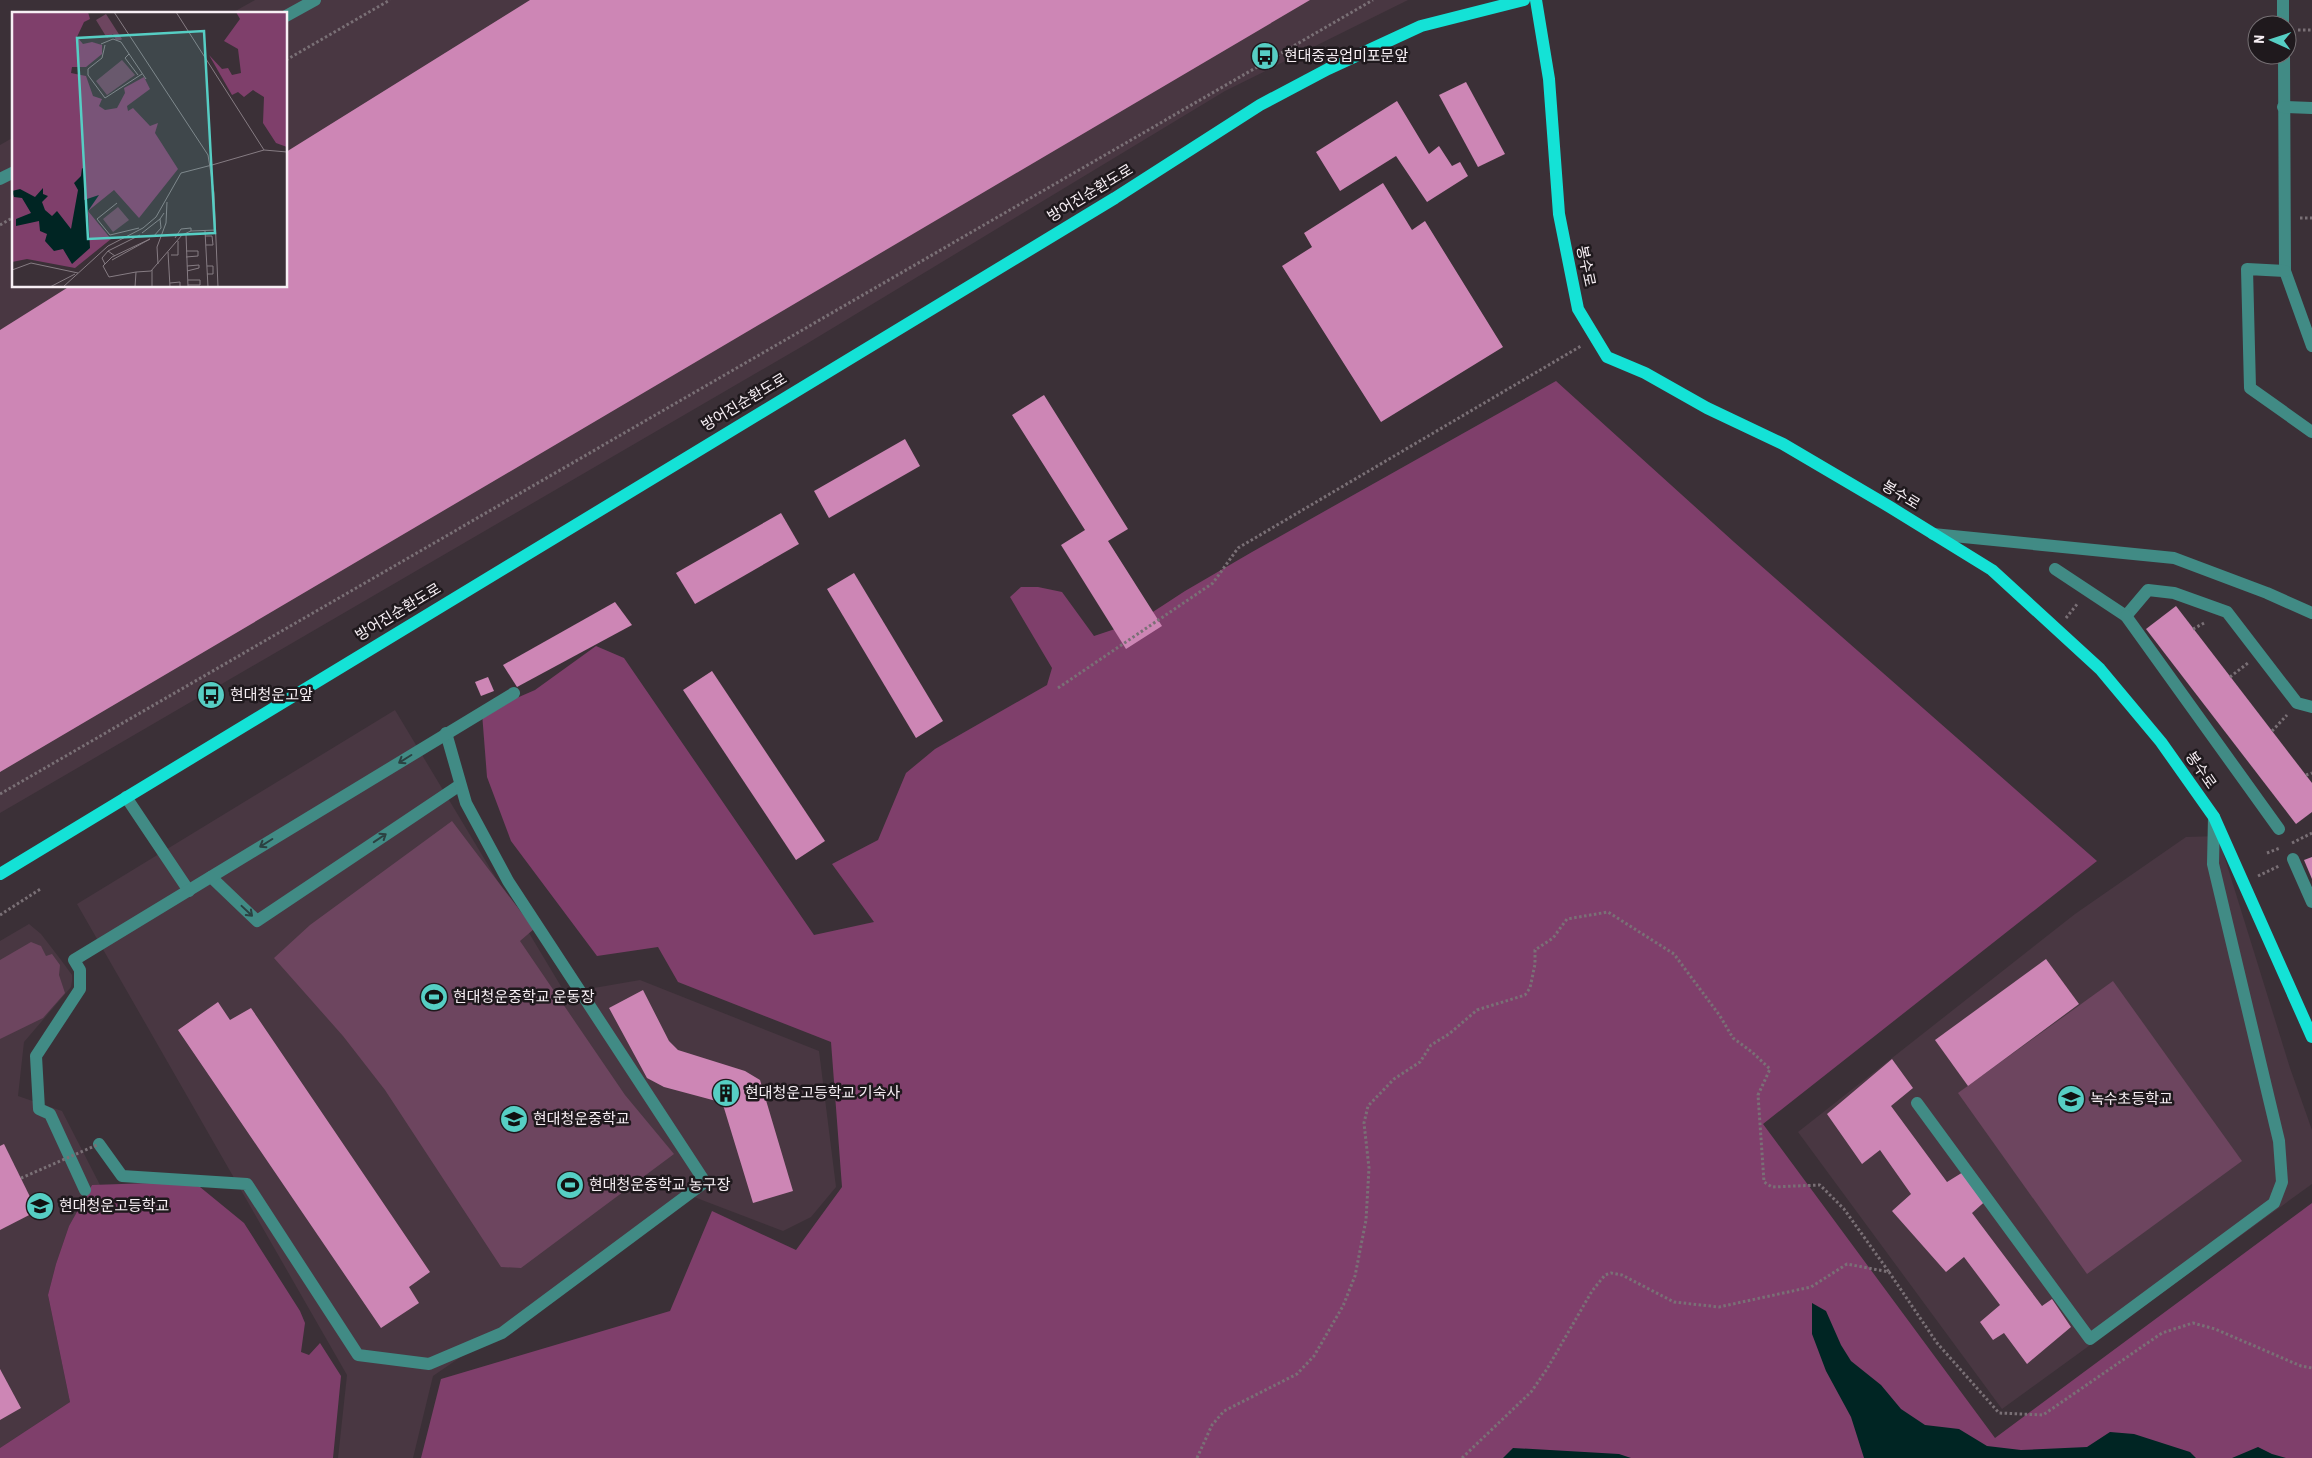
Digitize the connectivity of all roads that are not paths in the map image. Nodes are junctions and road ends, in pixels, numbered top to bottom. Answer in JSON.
{"nodes":[{"id":1,"x":315,"y":0,"type":"edge"},
{"id":2,"x":1524,"y":0,"type":"edge"},
{"id":3,"x":1536,"y":0,"type":"edge"},
{"id":4,"x":2283,"y":0,"type":"edge"},
{"id":5,"x":288,"y":15,"type":"edge"},
{"id":6,"x":2283,"y":15,"type":"edge"},
{"id":7,"x":2284,"y":65,"type":"edge"},
{"id":8,"x":2283,"y":107,"type":"junction"},
{"id":9,"x":2312,"y":108,"type":"edge"},
{"id":10,"x":12,"y":173,"type":"edge"},
{"id":11,"x":0,"y":180,"type":"edge"},
{"id":12,"x":2285,"y":271,"type":"junction"},
{"id":13,"x":2309,"y":334,"type":"edge"},
{"id":14,"x":2312,"y":346,"type":"edge"},
{"id":15,"x":2312,"y":432,"type":"edge"},
{"id":16,"x":1934,"y":534,"type":"junction"},
{"id":17,"x":2056,"y":568,"type":"dead end"},
{"id":18,"x":2312,"y":613,"type":"edge"},
{"id":19,"x":2126,"y":616,"type":"junction"},
{"id":20,"x":514,"y":693,"type":"dead end"},
{"id":21,"x":2312,"y":707,"type":"edge"},
{"id":22,"x":446,"y":733,"type":"junction"},
{"id":23,"x":460,"y":785,"type":"junction"},
{"id":24,"x":126,"y":797,"type":"junction"},
{"id":25,"x":2214,"y":816,"type":"junction"},
{"id":26,"x":2278,"y":829,"type":"dead end"},
{"id":27,"x":2293,"y":859,"type":"road end"},
{"id":28,"x":0,"y":874,"type":"edge"},
{"id":29,"x":211,"y":877,"type":"junction"},
{"id":30,"x":189,"y":891,"type":"junction"},
{"id":31,"x":2312,"y":902,"type":"edge"},
{"id":32,"x":2312,"y":1037,"type":"edge"},
{"id":33,"x":1917,"y":1103,"type":"dead end"},
{"id":34,"x":99,"y":1144,"type":"road end"},
{"id":35,"x":85,"y":1190,"type":"dead end"}],
"edges":[{"from":1,"to":5,"type":"street"},
{"from":2,"to":24,"type":"main road","name":"방어진순환도로"},
{"from":3,"to":16,"type":"main road","name":"봉수로"},
{"from":4,"to":6,"type":"street"},
{"from":7,"to":8,"type":"street"},
{"from":8,"to":9,"type":"street"},
{"from":8,"to":12,"type":"street"},
{"from":10,"to":11,"type":"street"},
{"from":12,"to":13,"type":"street"},
{"from":12,"to":15,"type":"street"},
{"from":13,"to":14,"type":"street"},
{"from":16,"to":18,"type":"street"},
{"from":16,"to":25,"type":"main road","name":"봉수로"},
{"from":17,"to":19,"type":"street"},
{"from":19,"to":21,"type":"street"},
{"from":19,"to":26,"type":"street"},
{"from":20,"to":22,"type":"street"},
{"from":22,"to":23,"type":"street"},
{"from":22,"to":29,"type":"street","one_way":true},
{"from":29,"to":23,"type":"street","one_way":true},
{"from":23,"to":34,"type":"street"},
{"from":24,"to":28,"type":"main road","name":"방어진순환도로"},
{"from":24,"to":30,"type":"street"},
{"from":25,"to":32,"type":"main road","name":"봉수로"},
{"from":25,"to":33,"type":"street"},
{"from":27,"to":31,"type":"street"},
{"from":29,"to":30,"type":"street"},
{"from":30,"to":35,"type":"street"}]}
